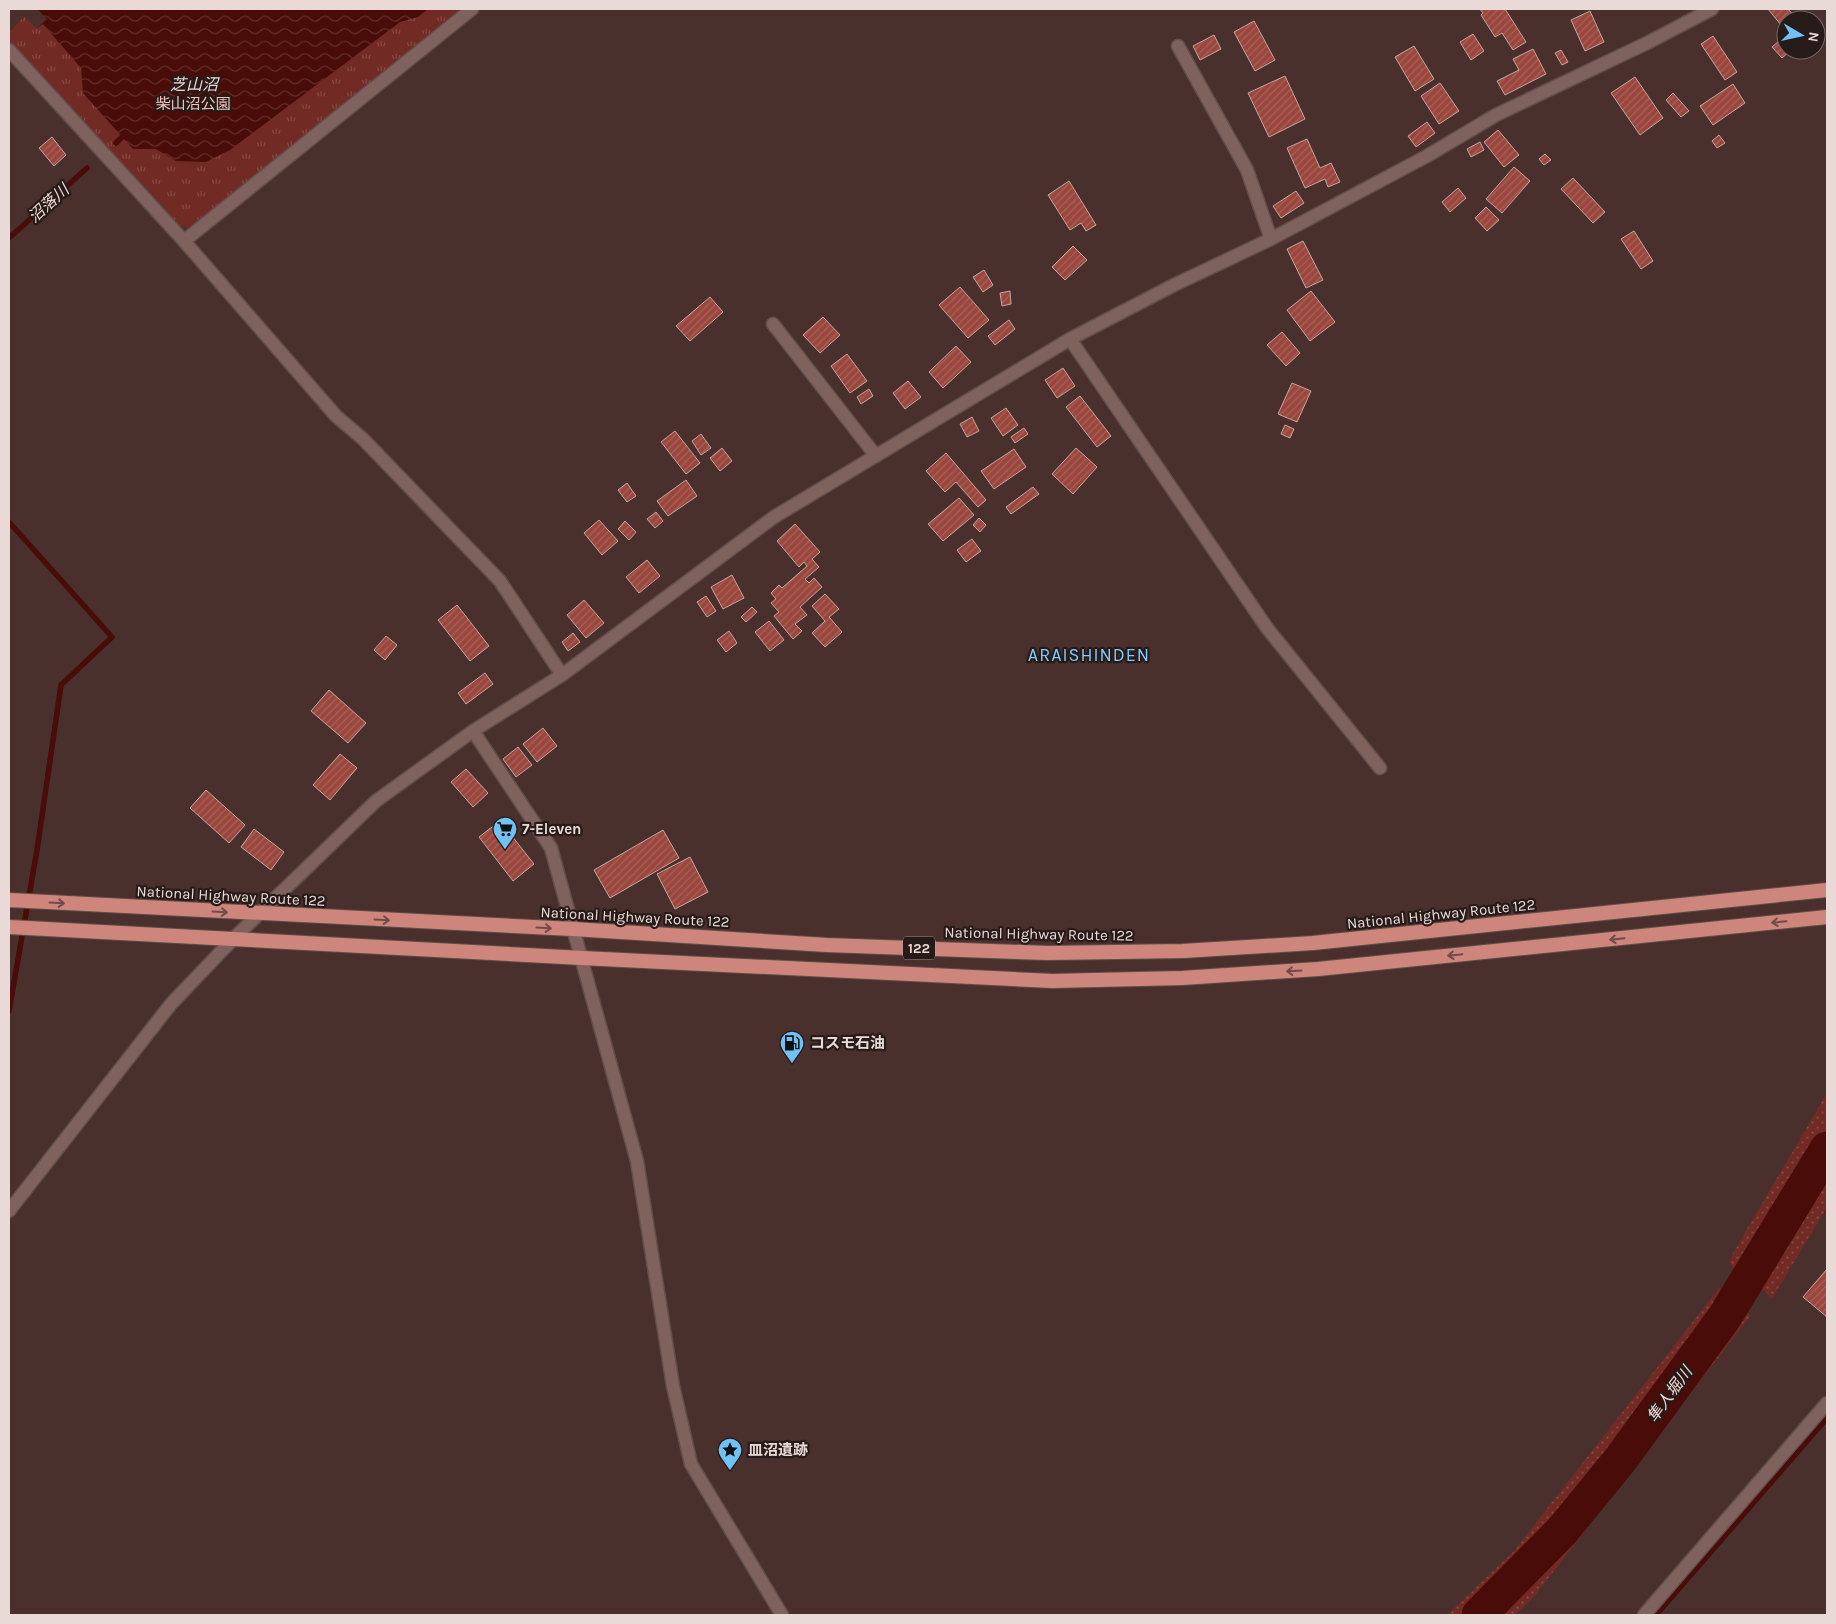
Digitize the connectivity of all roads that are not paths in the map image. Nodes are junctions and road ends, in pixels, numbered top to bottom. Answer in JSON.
{"nodes":[{"id":1,"x":472,"y":9,"type":"edge"},
{"id":2,"x":1712,"y":9,"type":"edge"},
{"id":3,"x":1178,"y":46,"type":"dead end"},
{"id":4,"x":9,"y":50,"type":"edge"},
{"id":5,"x":1271,"y":239,"type":"junction"},
{"id":6,"x":184,"y":242,"type":"junction"},
{"id":7,"x":773,"y":324,"type":"dead end"},
{"id":8,"x":1070,"y":339,"type":"junction"},
{"id":9,"x":876,"y":456,"type":"junction"},
{"id":10,"x":562,"y":675,"type":"junction"},
{"id":11,"x":474,"y":731,"type":"junction"},
{"id":12,"x":1380,"y":768,"type":"dead end"},
{"id":13,"x":1827,"y":890,"type":"edge"},
{"id":14,"x":9,"y":900,"type":"edge"},
{"id":15,"x":260,"y":914,"type":"junction"},
{"id":16,"x":1827,"y":918,"type":"edge"},
{"id":17,"x":9,"y":927,"type":"edge"},
{"id":18,"x":573,"y":929,"type":"junction"},
{"id":19,"x":234,"y":938,"type":"junction"},
{"id":20,"x":582,"y":958,"type":"junction"},
{"id":21,"x":9,"y":1210,"type":"edge"},
{"id":22,"x":1827,"y":1404,"type":"edge"},
{"id":23,"x":782,"y":1615,"type":"edge"},
{"id":24,"x":1644,"y":1615,"type":"edge"}],
"edges":[{"from":1,"to":6,"type":"street"},
{"from":2,"to":5,"type":"street"},
{"from":3,"to":5,"type":"street"},
{"from":4,"to":6,"type":"street"},
{"from":5,"to":8,"type":"street"},
{"from":6,"to":10,"type":"street"},
{"from":7,"to":9,"type":"street"},
{"from":8,"to":9,"type":"street"},
{"from":8,"to":12,"type":"street"},
{"from":9,"to":10,"type":"street"},
{"from":10,"to":11,"type":"street"},
{"from":11,"to":15,"type":"street"},
{"from":11,"to":18,"type":"street"},
{"from":13,"to":18,"type":"highway","name":"National Highway Route 122","number":"122"},
{"from":14,"to":15,"type":"highway","name":"National Highway Route 122","number":"122","one_way":true},
{"from":15,"to":18,"type":"highway","name":"National Highway Route 122","number":"122","one_way":true},
{"from":15,"to":19,"type":"street"},
{"from":16,"to":20,"type":"highway","number":"122","one_way":true},
{"from":17,"to":19,"type":"highway","number":"122"},
{"from":18,"to":20,"type":"street"},
{"from":19,"to":20,"type":"highway","number":"122"},
{"from":19,"to":21,"type":"street"},
{"from":20,"to":23,"type":"street"},
{"from":22,"to":24,"type":"street"}]}
